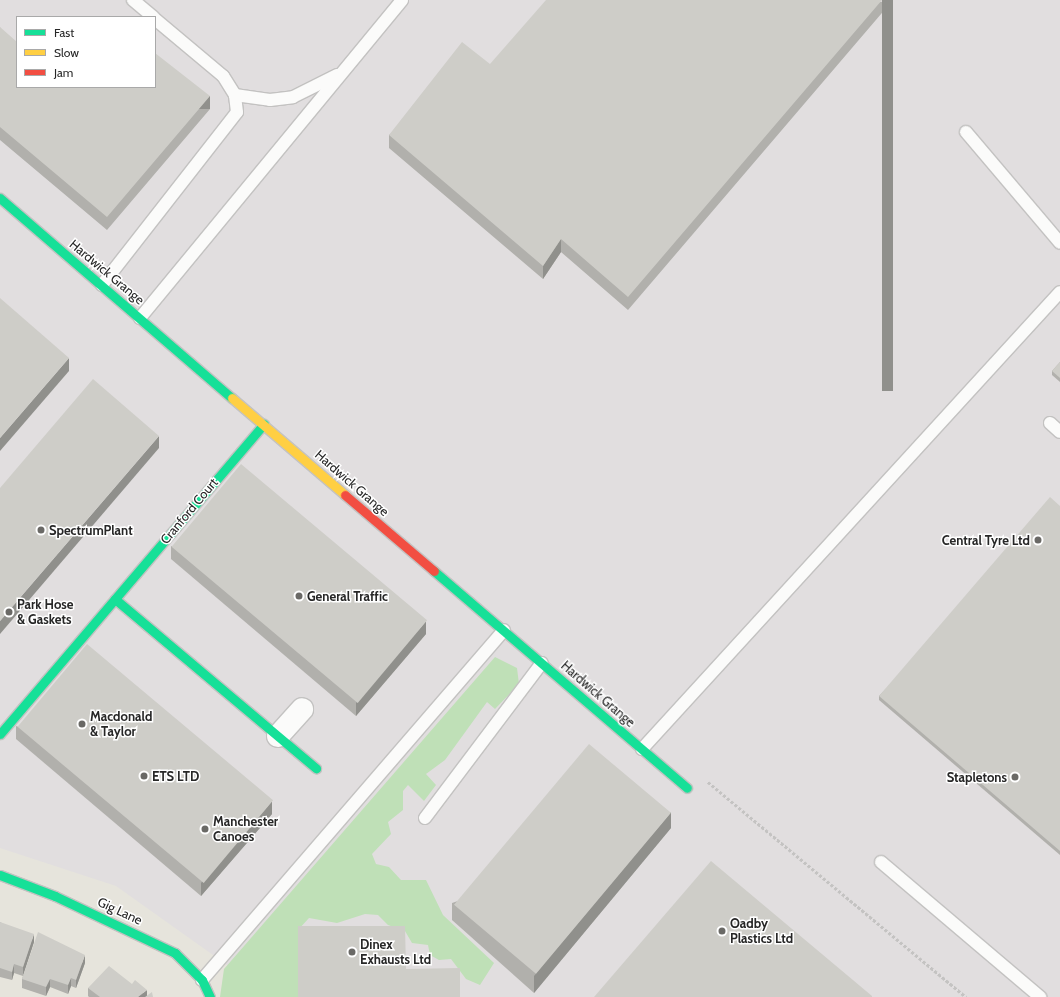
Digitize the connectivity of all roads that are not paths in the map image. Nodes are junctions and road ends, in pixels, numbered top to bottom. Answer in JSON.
{"nodes":[{"id":1,"x":133,"y":0,"type":"edge"},
{"id":2,"x":402,"y":0,"type":"edge"},
{"id":3,"x":152,"y":16,"type":"edge"},
{"id":4,"x":156,"y":20,"type":"edge"},
{"id":5,"x":343,"y":71,"type":"junction"},
{"id":6,"x":235,"y":94,"type":"junction"},
{"id":7,"x":966,"y":132,"type":"dead end"},
{"id":8,"x":0,"y":198,"type":"edge"},
{"id":9,"x":1060,"y":243,"type":"edge"},
{"id":10,"x":102,"y":285,"type":"junction"},
{"id":11,"x":1060,"y":292,"type":"edge"},
{"id":12,"x":140,"y":318,"type":"junction"},
{"id":13,"x":1050,"y":423,"type":"dead end"},
{"id":14,"x":264,"y":424,"type":"junction"},
{"id":15,"x":1060,"y":432,"type":"edge"},
{"id":16,"x":115,"y":599,"type":"junction"},
{"id":17,"x":504,"y":630,"type":"junction"},
{"id":18,"x":542,"y":663,"type":"junction"},
{"id":19,"x":302,"y":709,"type":"dead end"},
{"id":20,"x":0,"y":734,"type":"edge"},
{"id":21,"x":278,"y":736,"type":"junction"},
{"id":22,"x":642,"y":749,"type":"junction"},
{"id":23,"x":316,"y":768,"type":"dead end"},
{"id":24,"x":687,"y":788,"type":"road end"},
{"id":25,"x":425,"y":818,"type":"dead end"},
{"id":26,"x":881,"y":862,"type":"dead end"},
{"id":27,"x":0,"y":875,"type":"edge"},
{"id":28,"x":202,"y":980,"type":"junction"},
{"id":29,"x":210,"y":997,"type":"edge"},
{"id":30,"x":1040,"y":997,"type":"edge"}],
"edges":[{"from":1,"to":3,"type":"lane"},
{"from":2,"to":5,"type":"lane"},
{"from":4,"to":6,"type":"lane"},
{"from":5,"to":6,"type":"lane"},
{"from":5,"to":12,"type":"lane"},
{"from":6,"to":10,"type":"lane"},
{"from":7,"to":9,"type":"lane"},
{"from":8,"to":10,"type":"street","name":"Hardwick Grange"},
{"from":10,"to":12,"type":"street","name":"Hardwick Grange"},
{"from":11,"to":22,"type":"lane"},
{"from":12,"to":14,"type":"street","name":"Hardwick Grange"},
{"from":13,"to":15,"type":"lane"},
{"from":14,"to":16,"type":"street","name":"Cranford Court"},
{"from":14,"to":17,"type":"street","name":"Hardwick Grange"},
{"from":16,"to":20,"type":"street","name":"Cranford Court"},
{"from":16,"to":21,"type":"street"},
{"from":17,"to":18,"type":"street","name":"Hardwick Grange"},
{"from":17,"to":28,"type":"lane"},
{"from":18,"to":22,"type":"street","name":"Hardwick Grange"},
{"from":18,"to":25,"type":"lane"},
{"from":19,"to":21,"type":"street"},
{"from":21,"to":23,"type":"street"},
{"from":22,"to":24,"type":"street","name":"Hardwick Grange"},
{"from":26,"to":30,"type":"lane"},
{"from":27,"to":28,"type":"street","name":"Gig Lane"},
{"from":28,"to":29,"type":"street","name":"Gig Lane"}]}
